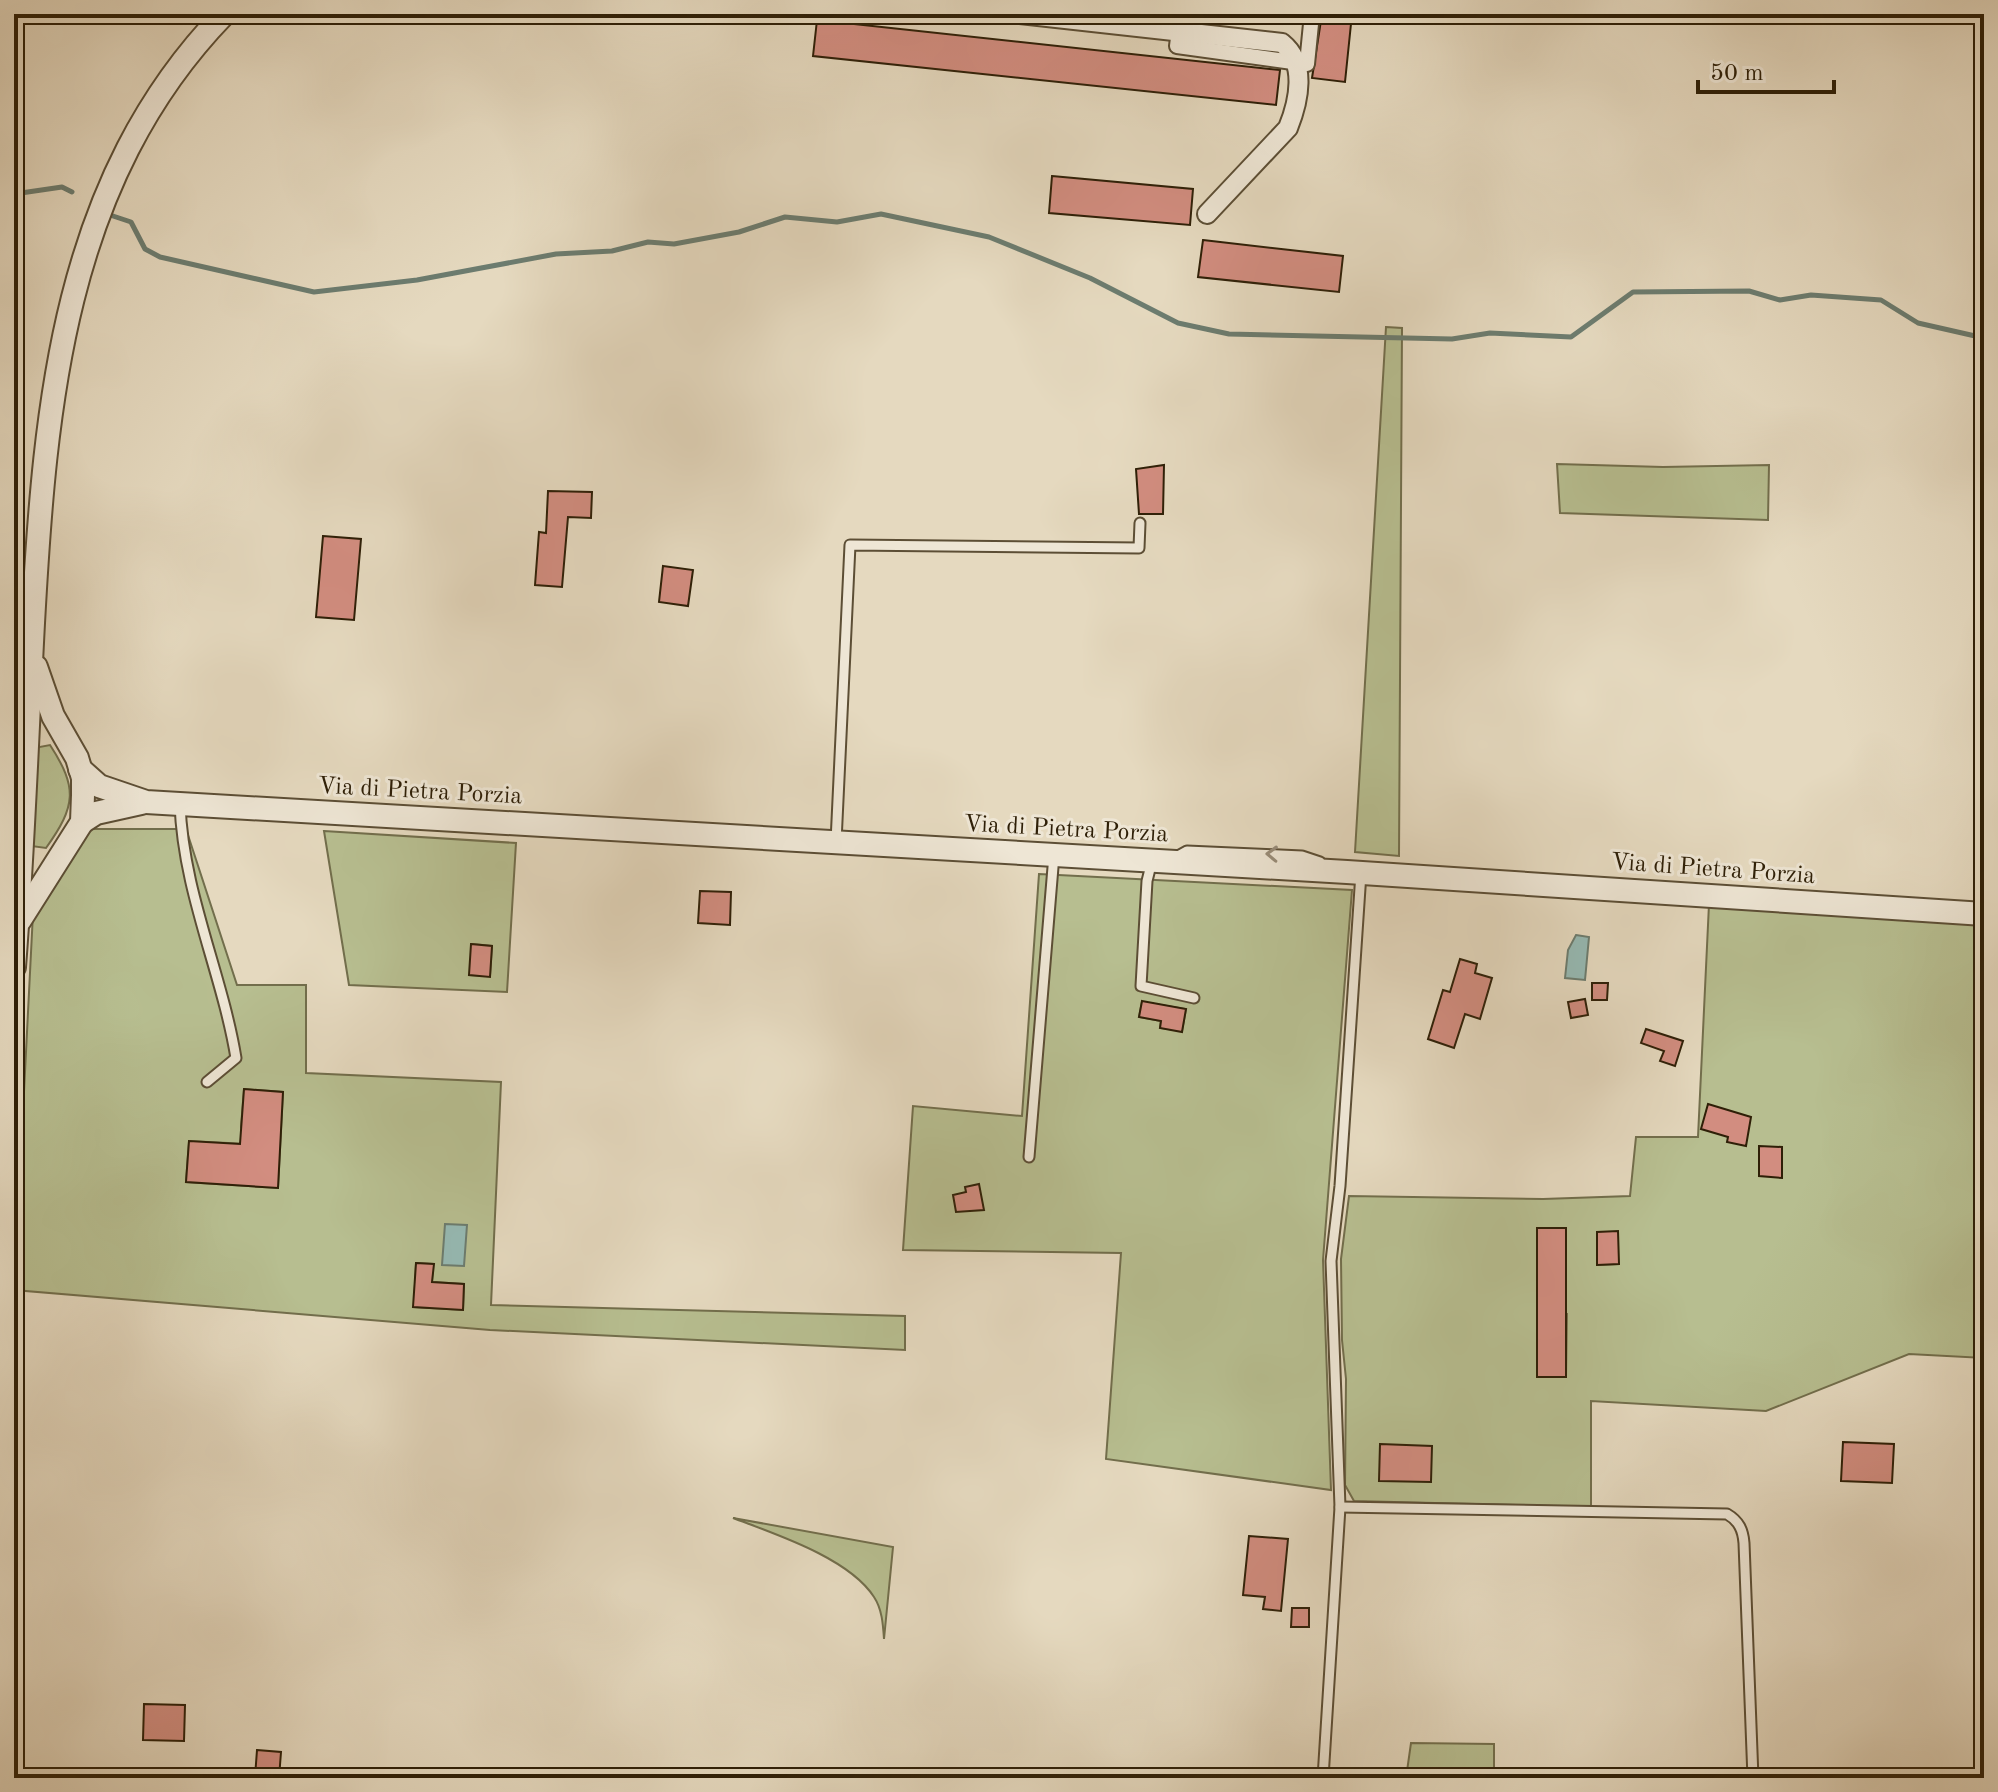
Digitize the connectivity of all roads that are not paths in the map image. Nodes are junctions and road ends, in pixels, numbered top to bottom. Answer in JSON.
{"nodes":[{"id":1,"x":224,"y":14,"type":"edge"},
{"id":2,"x":1020,"y":14,"type":"edge"},
{"id":3,"x":1312,"y":14,"type":"edge"},
{"id":4,"x":1180,"y":22,"type":"edge"},
{"id":5,"x":1299,"y":64,"type":"junction"},
{"id":6,"x":1207,"y":214,"type":"dead end"},
{"id":7,"x":1140,"y":523,"type":"dead end"},
{"id":8,"x":31,"y":654,"type":"junction"},
{"id":9,"x":63,"y":736,"type":"junction"},
{"id":10,"x":27,"y":744,"type":"junction"},
{"id":11,"x":80,"y":769,"type":"junction"},
{"id":12,"x":146,"y":802,"type":"junction"},
{"id":13,"x":180,"y":804,"type":"junction"},
{"id":14,"x":20,"y":805,"type":"edge"},
{"id":15,"x":82,"y":822,"type":"junction"},
{"id":16,"x":836,"y":842,"type":"junction"},
{"id":17,"x":23,"y":844,"type":"junction"},
{"id":18,"x":1054,"y":855,"type":"junction"},
{"id":19,"x":1160,"y":861,"type":"junction"},
{"id":20,"x":55,"y":863,"type":"junction"},
{"id":21,"x":1354,"y":872,"type":"junction"},
{"id":22,"x":1984,"y":914,"type":"edge"},
{"id":23,"x":17,"y":933,"type":"junction"},
{"id":24,"x":14,"y":967,"type":"edge"},
{"id":25,"x":1194,"y":998,"type":"dead end"},
{"id":26,"x":207,"y":1082,"type":"dead end"},
{"id":27,"x":1029,"y":1157,"type":"dead end"},
{"id":28,"x":1340,"y":1507,"type":"junction"},
{"id":29,"x":1323,"y":1778,"type":"edge"},
{"id":30,"x":1753,"y":1778,"type":"edge"}],
"edges":[{"from":1,"to":8,"type":"street"},
{"from":2,"to":4,"type":"street"},
{"from":3,"to":5,"type":"street"},
{"from":4,"to":5,"type":"street"},
{"from":5,"to":6,"type":"street"},
{"from":7,"to":16,"type":"lane"},
{"from":8,"to":9,"type":"street"},
{"from":8,"to":10,"type":"street"},
{"from":9,"to":10,"type":"street"},
{"from":9,"to":11,"type":"street"},
{"from":10,"to":14,"type":"street"},
{"from":11,"to":12,"type":"street"},
{"from":11,"to":15,"type":"street"},
{"from":12,"to":13,"type":"street","name":"Via di Pietra Porzia"},
{"from":12,"to":15,"type":"street"},
{"from":13,"to":16,"type":"street","name":"Via di Pietra Porzia"},
{"from":13,"to":26,"type":"lane"},
{"from":14,"to":17,"type":"street"},
{"from":15,"to":20,"type":"street"},
{"from":16,"to":18,"type":"street","name":"Via di Pietra Porzia"},
{"from":17,"to":20,"type":"street"},
{"from":17,"to":23,"type":"street"},
{"from":18,"to":19,"type":"street","name":"Via di Pietra Porzia"},
{"from":18,"to":27,"type":"lane"},
{"from":19,"to":21,"type":"street","name":"Via di Pietra Porzia"},
{"from":19,"to":25,"type":"lane"},
{"from":20,"to":23,"type":"street"},
{"from":21,"to":22,"type":"street","name":"Via di Pietra Porzia"},
{"from":21,"to":28,"type":"lane"},
{"from":23,"to":24,"type":"street"},
{"from":28,"to":29,"type":"lane"},
{"from":28,"to":30,"type":"lane"}]}
